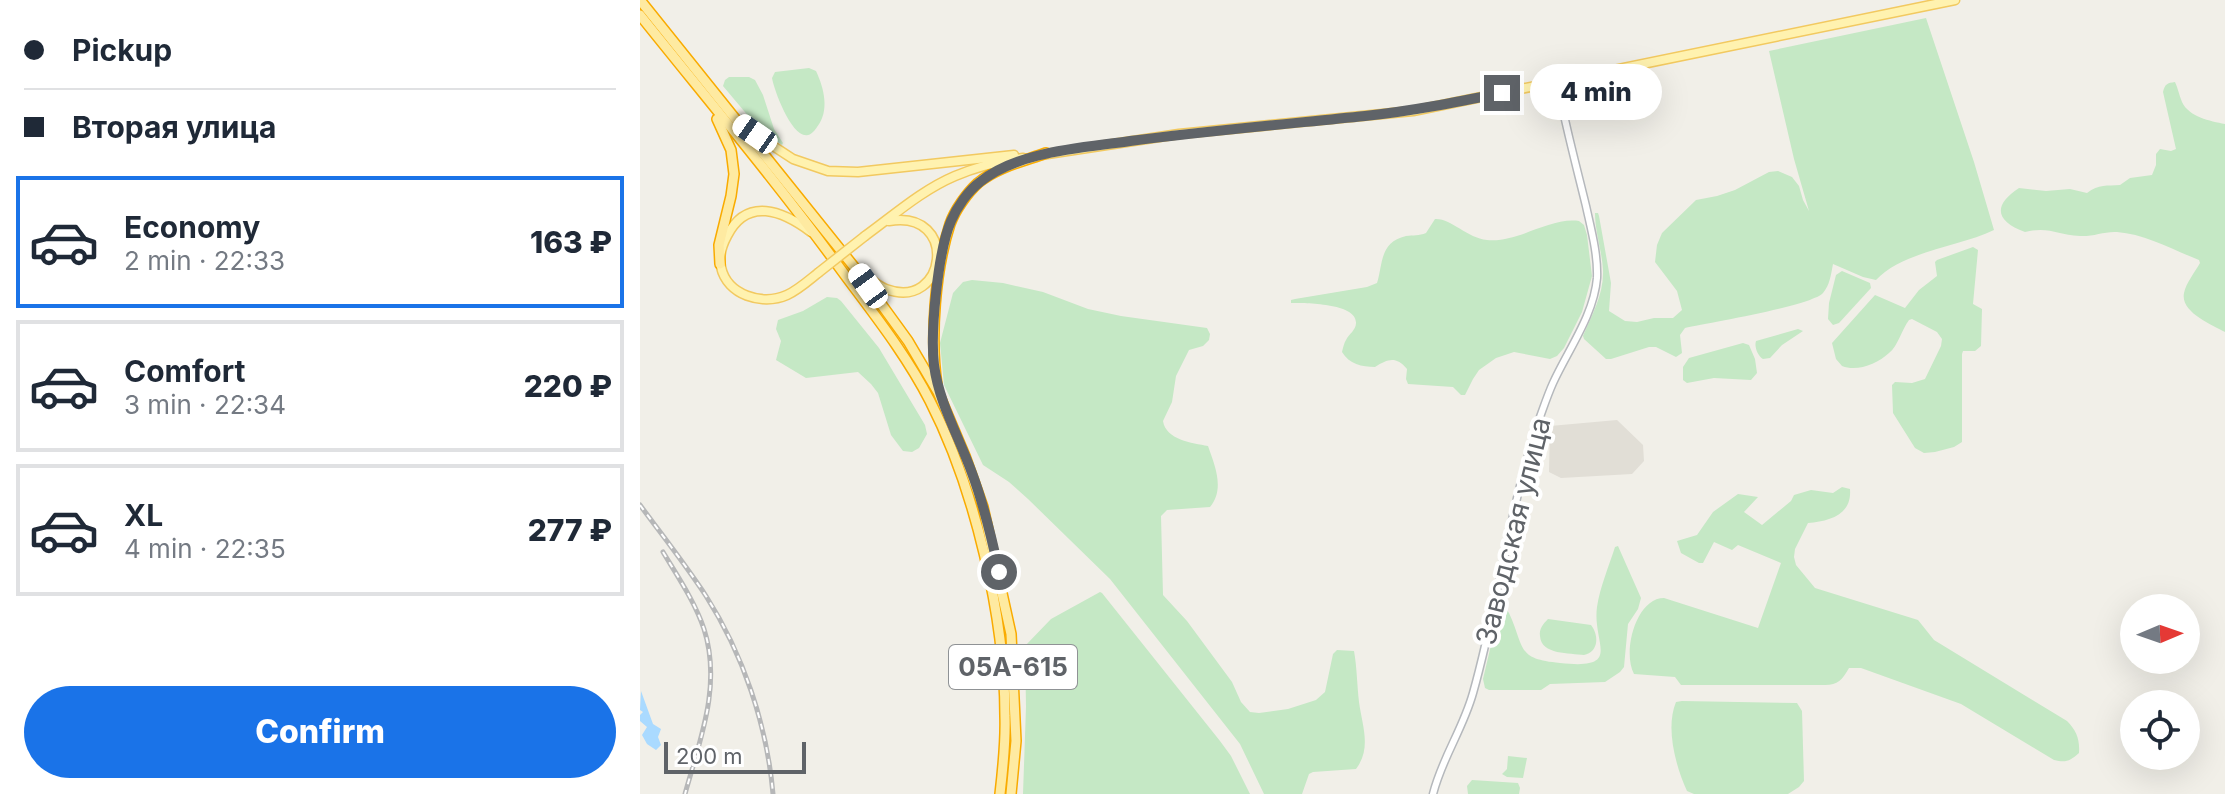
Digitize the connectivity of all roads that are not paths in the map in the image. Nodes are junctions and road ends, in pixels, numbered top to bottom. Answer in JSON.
{"nodes":[{"id":1,"x":640,"y":0,"type":"edge"},
{"id":2,"x":1955,"y":0,"type":"edge"},
{"id":3,"x":640,"y":15,"type":"edge"},
{"id":4,"x":1557,"y":82,"type":"junction"},
{"id":5,"x":712,"y":104,"type":"junction"},
{"id":6,"x":739,"y":124,"type":"junction"},
{"id":7,"x":1046,"y":153,"type":"junction"},
{"id":8,"x":884,"y":222,"type":"junction"},
{"id":9,"x":818,"y":238,"type":"junction"},
{"id":10,"x":720,"y":264,"type":"junction"},
{"id":11,"x":855,"y":268,"type":"junction"},
{"id":12,"x":938,"y":392,"type":"junction"},
{"id":13,"x":1000,"y":794,"type":"edge"},
{"id":14,"x":1011,"y":794,"type":"edge"},
{"id":15,"x":1433,"y":794,"type":"edge"}],
"edges":[{"from":1,"to":6,"type":"highway","number":"05А-615"},
{"from":2,"to":4,"type":"main road"},
{"from":3,"to":5,"type":"highway","number":"05А-615"},
{"from":4,"to":7,"type":"main road"},
{"from":4,"to":15,"type":"street","name":"Заводская улица"},
{"from":5,"to":9,"type":"highway","number":"05А-615"},
{"from":5,"to":10,"type":"highway"},
{"from":6,"to":7,"type":"main road"},
{"from":6,"to":11,"type":"highway","number":"05А-615"},
{"from":7,"to":8,"type":"main road"},
{"from":7,"to":12,"type":"highway"},
{"from":8,"to":10,"type":"main road","bridge":true},
{"from":8,"to":11,"type":"main road"},
{"from":9,"to":10,"type":"main road"},
{"from":9,"to":13,"type":"highway","number":"05А-615"},
{"from":11,"to":12,"type":"highway","number":"05А-615"},
{"from":12,"to":14,"type":"highway","number":"05А-615"}]}
